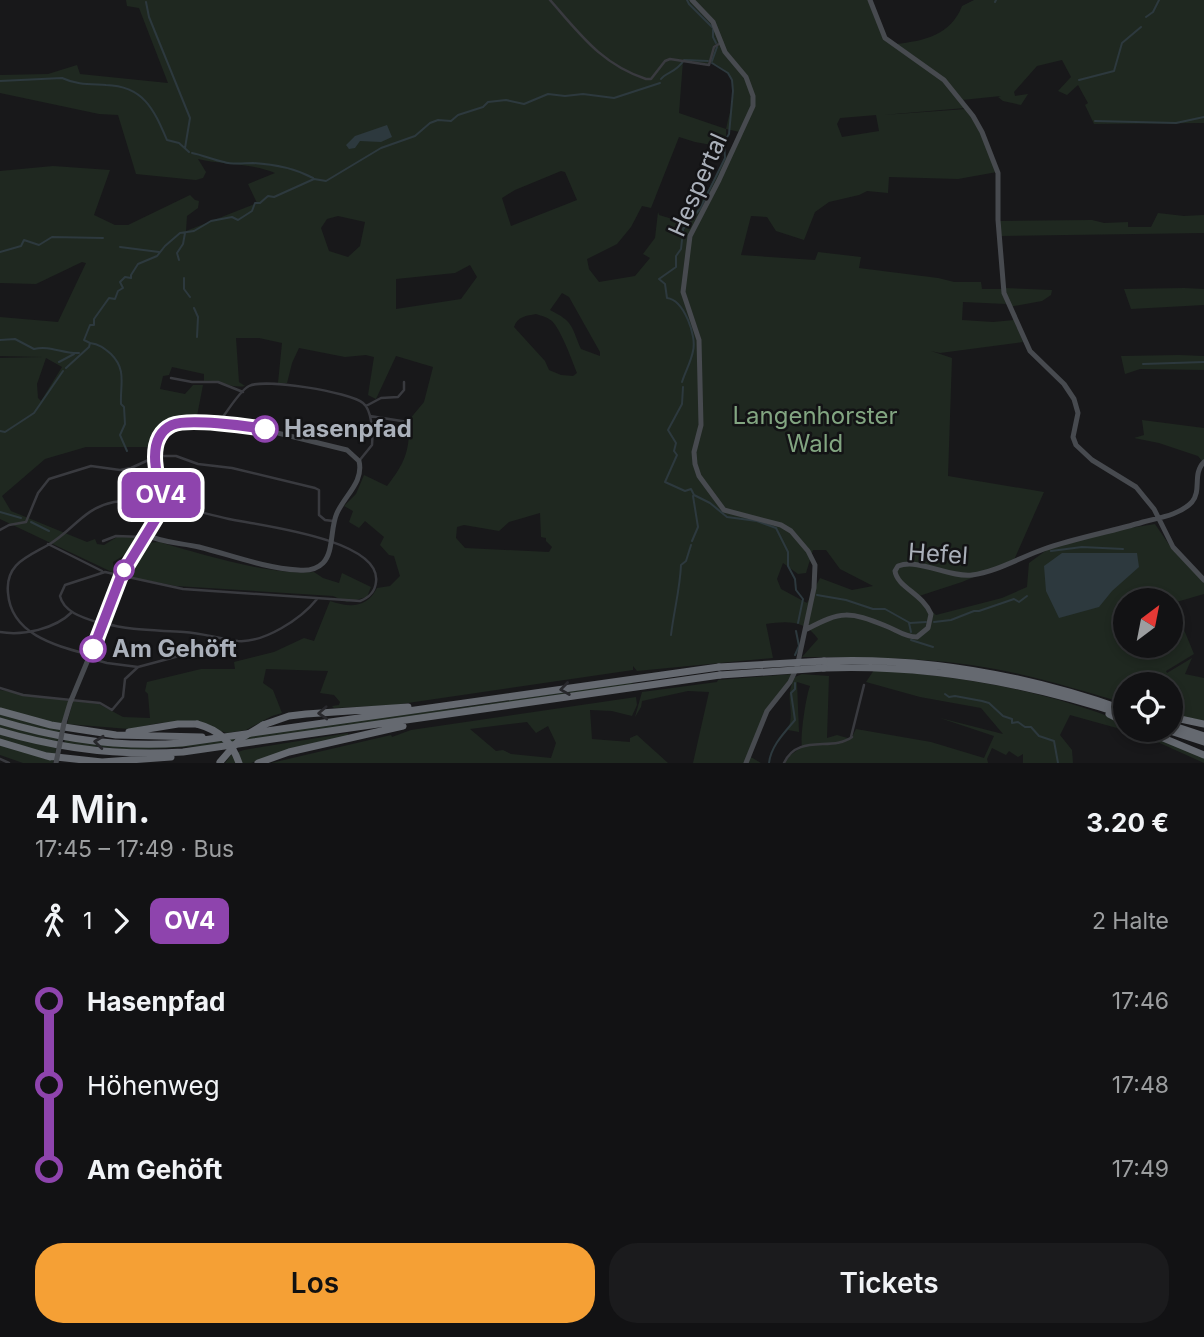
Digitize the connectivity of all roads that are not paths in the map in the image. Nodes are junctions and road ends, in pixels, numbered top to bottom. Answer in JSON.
{"nodes":[{"id":1,"x":550,"y":0,"type":"edge"},
{"id":2,"x":692,"y":0,"type":"edge"},
{"id":3,"x":870,"y":0,"type":"edge"},
{"id":4,"x":722,"y":43,"type":"junction"},
{"id":5,"x":172,"y":378,"type":"dead end"},
{"id":6,"x":404,"y":382,"type":"dead end"},
{"id":7,"x":243,"y":393,"type":"junction"},
{"id":8,"x":366,"y":406,"type":"junction"},
{"id":9,"x":369,"y":416,"type":"junction"},
{"id":10,"x":408,"y":422,"type":"dead end"},
{"id":11,"x":218,"y":424,"type":"junction"},
{"id":12,"x":155,"y":457,"type":"junction"},
{"id":13,"x":359,"y":461,"type":"junction"},
{"id":14,"x":1204,"y":462,"type":"edge"},
{"id":15,"x":162,"y":504,"type":"junction"},
{"id":16,"x":1159,"y":518,"type":"junction"},
{"id":17,"x":334,"y":521,"type":"junction"},
{"id":18,"x":0,"y":530,"type":"edge"},
{"id":19,"x":146,"y":536,"type":"junction"},
{"id":20,"x":103,"y":541,"type":"dead end"},
{"id":21,"x":330,"y":541,"type":"junction"},
{"id":22,"x":50,"y":544,"type":"junction"},
{"id":23,"x":105,"y":572,"type":"junction"},
{"id":24,"x":121,"y":576,"type":"junction"},
{"id":25,"x":1204,"y":580,"type":"edge"},
{"id":26,"x":318,"y":598,"type":"junction"},
{"id":27,"x":72,"y":612,"type":"junction"},
{"id":28,"x":103,"y":624,"type":"junction"},
{"id":29,"x":807,"y":629,"type":"junction"},
{"id":30,"x":29,"y":631,"type":"junction"},
{"id":31,"x":0,"y":632,"type":"edge"},
{"id":32,"x":237,"y":641,"type":"junction"},
{"id":33,"x":90,"y":657,"type":"junction"},
{"id":34,"x":138,"y":667,"type":"junction"},
{"id":35,"x":720,"y":671,"type":"junction"},
{"id":36,"x":864,"y":685,"type":"dead end"},
{"id":37,"x":0,"y":688,"type":"edge"},
{"id":38,"x":71,"y":701,"type":"junction"},
{"id":39,"x":1090,"y":701,"type":"junction"},
{"id":40,"x":467,"y":703,"type":"junction"},
{"id":41,"x":1113,"y":706,"type":"edge"},
{"id":42,"x":0,"y":711,"type":"edge"},
{"id":43,"x":1113,"y":711,"type":"edge"},
{"id":44,"x":451,"y":715,"type":"junction"},
{"id":45,"x":1113,"y":715,"type":"edge"},
{"id":46,"x":1183,"y":720,"type":"edge"},
{"id":47,"x":0,"y":721,"type":"edge"},
{"id":48,"x":1204,"y":724,"type":"edge"},
{"id":49,"x":1183,"y":729,"type":"edge"},
{"id":50,"x":0,"y":731,"type":"edge"},
{"id":51,"x":109,"y":733,"type":"junction"},
{"id":52,"x":1183,"y":735,"type":"edge"},
{"id":53,"x":1204,"y":736,"type":"edge"},
{"id":54,"x":216,"y":739,"type":"junction"},
{"id":55,"x":0,"y":741,"type":"edge"},
{"id":56,"x":1173,"y":742,"type":"edge"},
{"id":57,"x":1204,"y":742,"type":"edge"},
{"id":58,"x":217,"y":748,"type":"junction"},
{"id":59,"x":1204,"y":755,"type":"edge"},
{"id":60,"x":47,"y":756,"type":"junction"},
{"id":61,"x":0,"y":759,"type":"edge"},
{"id":62,"x":9,"y":763,"type":"edge"},
{"id":63,"x":56,"y":763,"type":"edge"},
{"id":64,"x":69,"y":763,"type":"edge"},
{"id":65,"x":220,"y":763,"type":"edge"},
{"id":66,"x":239,"y":763,"type":"edge"},
{"id":67,"x":258,"y":763,"type":"edge"},
{"id":68,"x":746,"y":763,"type":"edge"},
{"id":69,"x":784,"y":763,"type":"edge"}],
"edges":[{"from":1,"to":4,"type":"street"},
{"from":2,"to":4,"type":"street","name":"Hespertal"},
{"from":3,"to":16,"type":"street"},
{"from":4,"to":29,"type":"street","name":"Hespertal"},
{"from":5,"to":7,"type":"street"},
{"from":6,"to":8,"type":"street"},
{"from":7,"to":8,"type":"street"},
{"from":7,"to":11,"type":"street"},
{"from":8,"to":9,"type":"street"},
{"from":9,"to":10,"type":"street"},
{"from":9,"to":13,"type":"street"},
{"from":11,"to":12,"type":"street"},
{"from":11,"to":13,"type":"street"},
{"from":12,"to":15,"type":"street"},
{"from":12,"to":17,"type":"street"},
{"from":12,"to":18,"type":"street"},
{"from":13,"to":17,"type":"street"},
{"from":14,"to":16,"type":"street"},
{"from":15,"to":19,"type":"street"},
{"from":15,"to":21,"type":"street"},
{"from":15,"to":22,"type":"street"},
{"from":16,"to":25,"type":"street"},
{"from":16,"to":29,"type":"street","name":"Hefel"},
{"from":17,"to":21,"type":"street"},
{"from":19,"to":20,"type":"street"},
{"from":19,"to":21,"type":"street"},
{"from":19,"to":24,"type":"street"},
{"from":21,"to":26,"type":"street"},
{"from":22,"to":23,"type":"street"},
{"from":22,"to":30,"type":"street"},
{"from":23,"to":24,"type":"street"},
{"from":23,"to":27,"type":"street"},
{"from":24,"to":26,"type":"street"},
{"from":24,"to":28,"type":"street"},
{"from":26,"to":32,"type":"street"},
{"from":27,"to":28,"type":"street"},
{"from":27,"to":30,"type":"street"},
{"from":28,"to":32,"type":"street"},
{"from":28,"to":33,"type":"street"},
{"from":29,"to":68,"type":"street"},
{"from":30,"to":31,"type":"street"},
{"from":30,"to":33,"type":"street"},
{"from":32,"to":34,"type":"street"},
{"from":33,"to":34,"type":"street"},
{"from":33,"to":38,"type":"street"},
{"from":34,"to":38,"type":"street"},
{"from":35,"to":39,"type":"highway","bridge":true},
{"from":35,"to":40,"type":"highway","one_way":true},
{"from":35,"to":44,"type":"highway"},
{"from":36,"to":69,"type":"street"},
{"from":37,"to":38,"type":"street"},
{"from":38,"to":63,"type":"street","bridge":true},
{"from":39,"to":41,"type":"highway"},
{"from":39,"to":43,"type":"highway"},
{"from":39,"to":45,"type":"highway"},
{"from":40,"to":54,"type":"highway"},
{"from":40,"to":65,"type":"highway","one_way":true,"bridge":true},
{"from":42,"to":51,"type":"highway"},
{"from":44,"to":58,"type":"highway"},
{"from":44,"to":67,"type":"highway"},
{"from":46,"to":48,"type":"highway"},
{"from":54,"to":47,"type":"highway","one_way":true},
{"from":49,"to":53,"type":"highway"},
{"from":50,"to":58,"type":"highway"},
{"from":51,"to":54,"type":"highway"},
{"from":51,"to":66,"type":"highway","bridge":true},
{"from":52,"to":57,"type":"highway"},
{"from":55,"to":60,"type":"highway"},
{"from":56,"to":59,"type":"highway"},
{"from":58,"to":60,"type":"highway"},
{"from":60,"to":64,"type":"highway"},
{"from":61,"to":62,"type":"street"}]}
